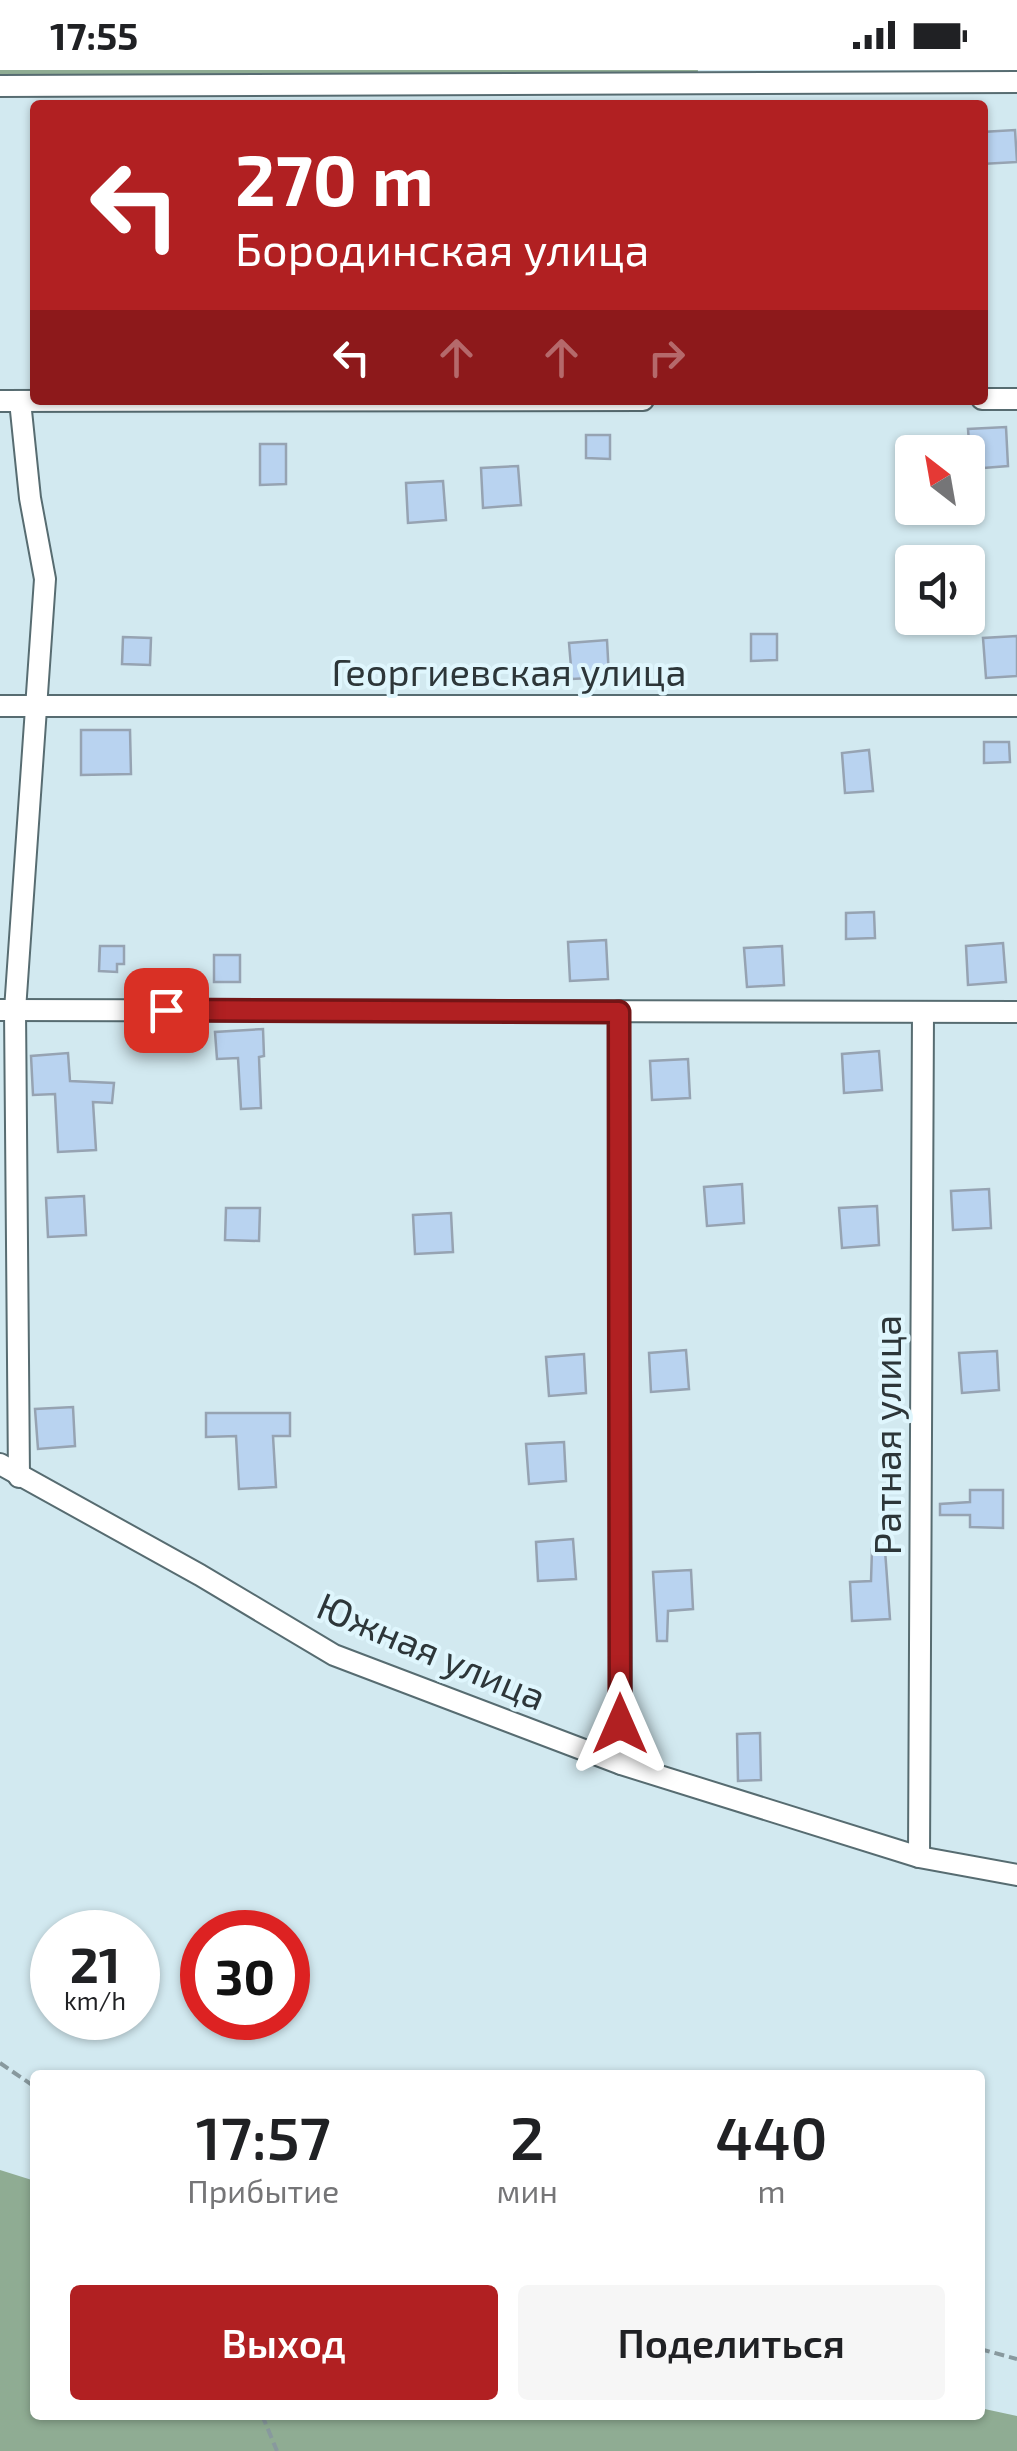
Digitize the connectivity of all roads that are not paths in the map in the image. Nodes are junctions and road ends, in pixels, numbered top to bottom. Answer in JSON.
{"nodes":[{"id":1,"x":1017,"y":82,"type":"edge"},
{"id":2,"x":0,"y":86,"type":"edge"},
{"id":3,"x":1017,"y":399,"type":"edge"},
{"id":4,"x":988,"y":400,"type":"edge"},
{"id":5,"x":10,"y":401,"type":"edge"},
{"id":6,"x":0,"y":706,"type":"edge"},
{"id":7,"x":38,"y":706,"type":"junction"},
{"id":8,"x":1017,"y":706,"type":"edge"},
{"id":9,"x":7,"y":1010,"type":"edge"},
{"id":10,"x":619,"y":1012,"type":"junction"},
{"id":11,"x":923,"y":1012,"type":"junction"},
{"id":12,"x":1017,"y":1012,"type":"edge"},
{"id":13,"x":0,"y":1464,"type":"edge"},
{"id":14,"x":19,"y":1477,"type":"junction"},
{"id":15,"x":621,"y":1764,"type":"junction"},
{"id":16,"x":919,"y":1858,"type":"junction"},
{"id":17,"x":1017,"y":1875,"type":"edge"}],
"edges":[{"from":1,"to":2,"type":"street"},
{"from":3,"to":4,"type":"street"},
{"from":5,"to":7,"type":"street"},
{"from":6,"to":7,"type":"street","name":"Георгиевская улица"},
{"from":7,"to":8,"type":"street","name":"Георгиевская улица"},
{"from":7,"to":9,"type":"street"},
{"from":9,"to":10,"type":"street"},
{"from":9,"to":14,"type":"street"},
{"from":10,"to":11,"type":"street"},
{"from":10,"to":15,"type":"street"},
{"from":11,"to":12,"type":"street"},
{"from":11,"to":16,"type":"street","name":"Ратная улица"},
{"from":13,"to":14,"type":"street","name":"Южная улица"},
{"from":14,"to":15,"type":"street","name":"Южная улица"},
{"from":15,"to":16,"type":"street","name":"Южная улица"},
{"from":16,"to":17,"type":"street","name":"Южная улица"}]}
